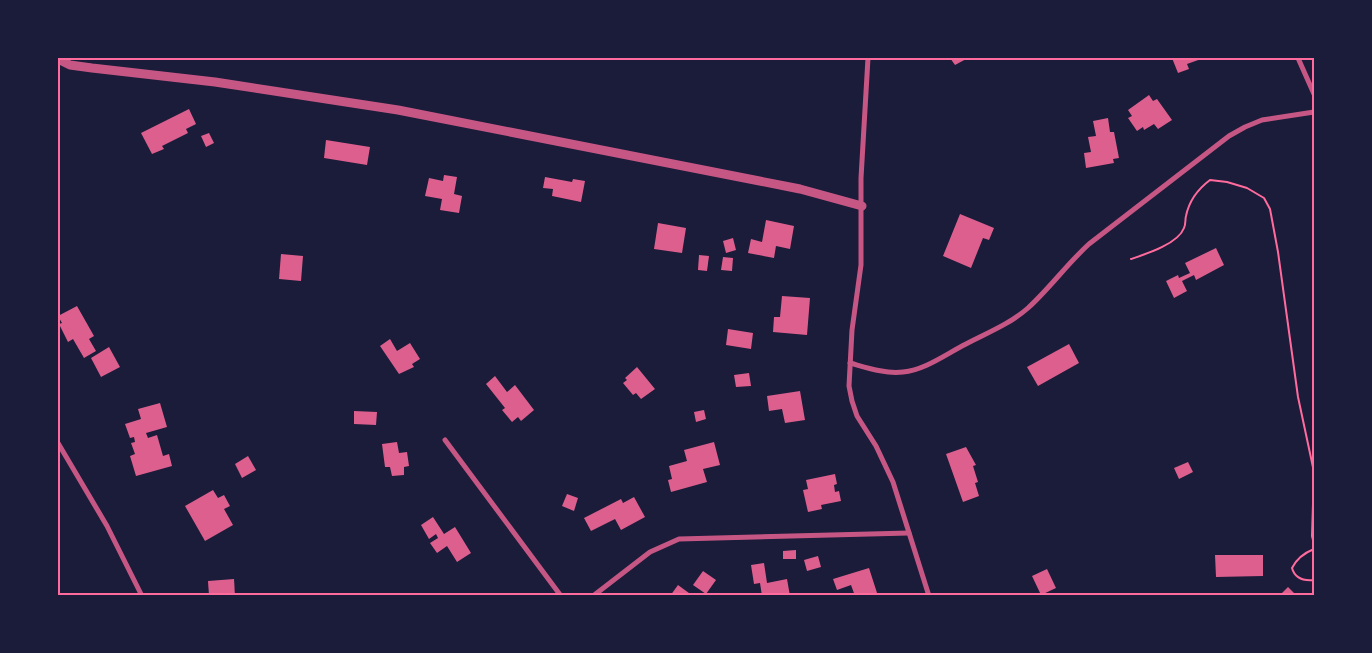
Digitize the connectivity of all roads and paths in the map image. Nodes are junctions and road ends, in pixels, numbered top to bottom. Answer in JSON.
{"nodes":[{"id":1,"x":868,"y":58,"type":"edge"},
{"id":2,"x":1298,"y":58,"type":"edge"},
{"id":3,"x":58,"y":59,"type":"edge"},
{"id":4,"x":1314,"y":94,"type":"edge"},
{"id":5,"x":1314,"y":112,"type":"edge"},
{"id":6,"x":862,"y":206,"type":"junction"},
{"id":7,"x":1131,"y":259,"type":"dead end"},
{"id":8,"x":850,"y":363,"type":"junction"},
{"id":9,"x":444,"y":440,"type":"dead end"},
{"id":10,"x":58,"y":443,"type":"edge"},
{"id":11,"x":909,"y":533,"type":"junction"},
{"id":12,"x":1314,"y":544,"type":"edge"},
{"id":13,"x":1314,"y":549,"type":"edge"},
{"id":14,"x":1314,"y":580,"type":"edge"},
{"id":15,"x":142,"y":596,"type":"edge"},
{"id":16,"x":561,"y":596,"type":"edge"},
{"id":17,"x":593,"y":596,"type":"edge"},
{"id":18,"x":929,"y":596,"type":"edge"}],
"edges":[{"from":1,"to":6,"type":"street"},
{"from":2,"to":4,"type":"street"},
{"from":3,"to":6,"type":"street"},
{"from":5,"to":8,"type":"street"},
{"from":6,"to":8,"type":"street"},
{"from":7,"to":12,"type":"path"},
{"from":8,"to":11,"type":"street"},
{"from":9,"to":16,"type":"street"},
{"from":10,"to":15,"type":"street"},
{"from":11,"to":17,"type":"street"},
{"from":11,"to":18,"type":"street"},
{"from":13,"to":14,"type":"path"}]}
